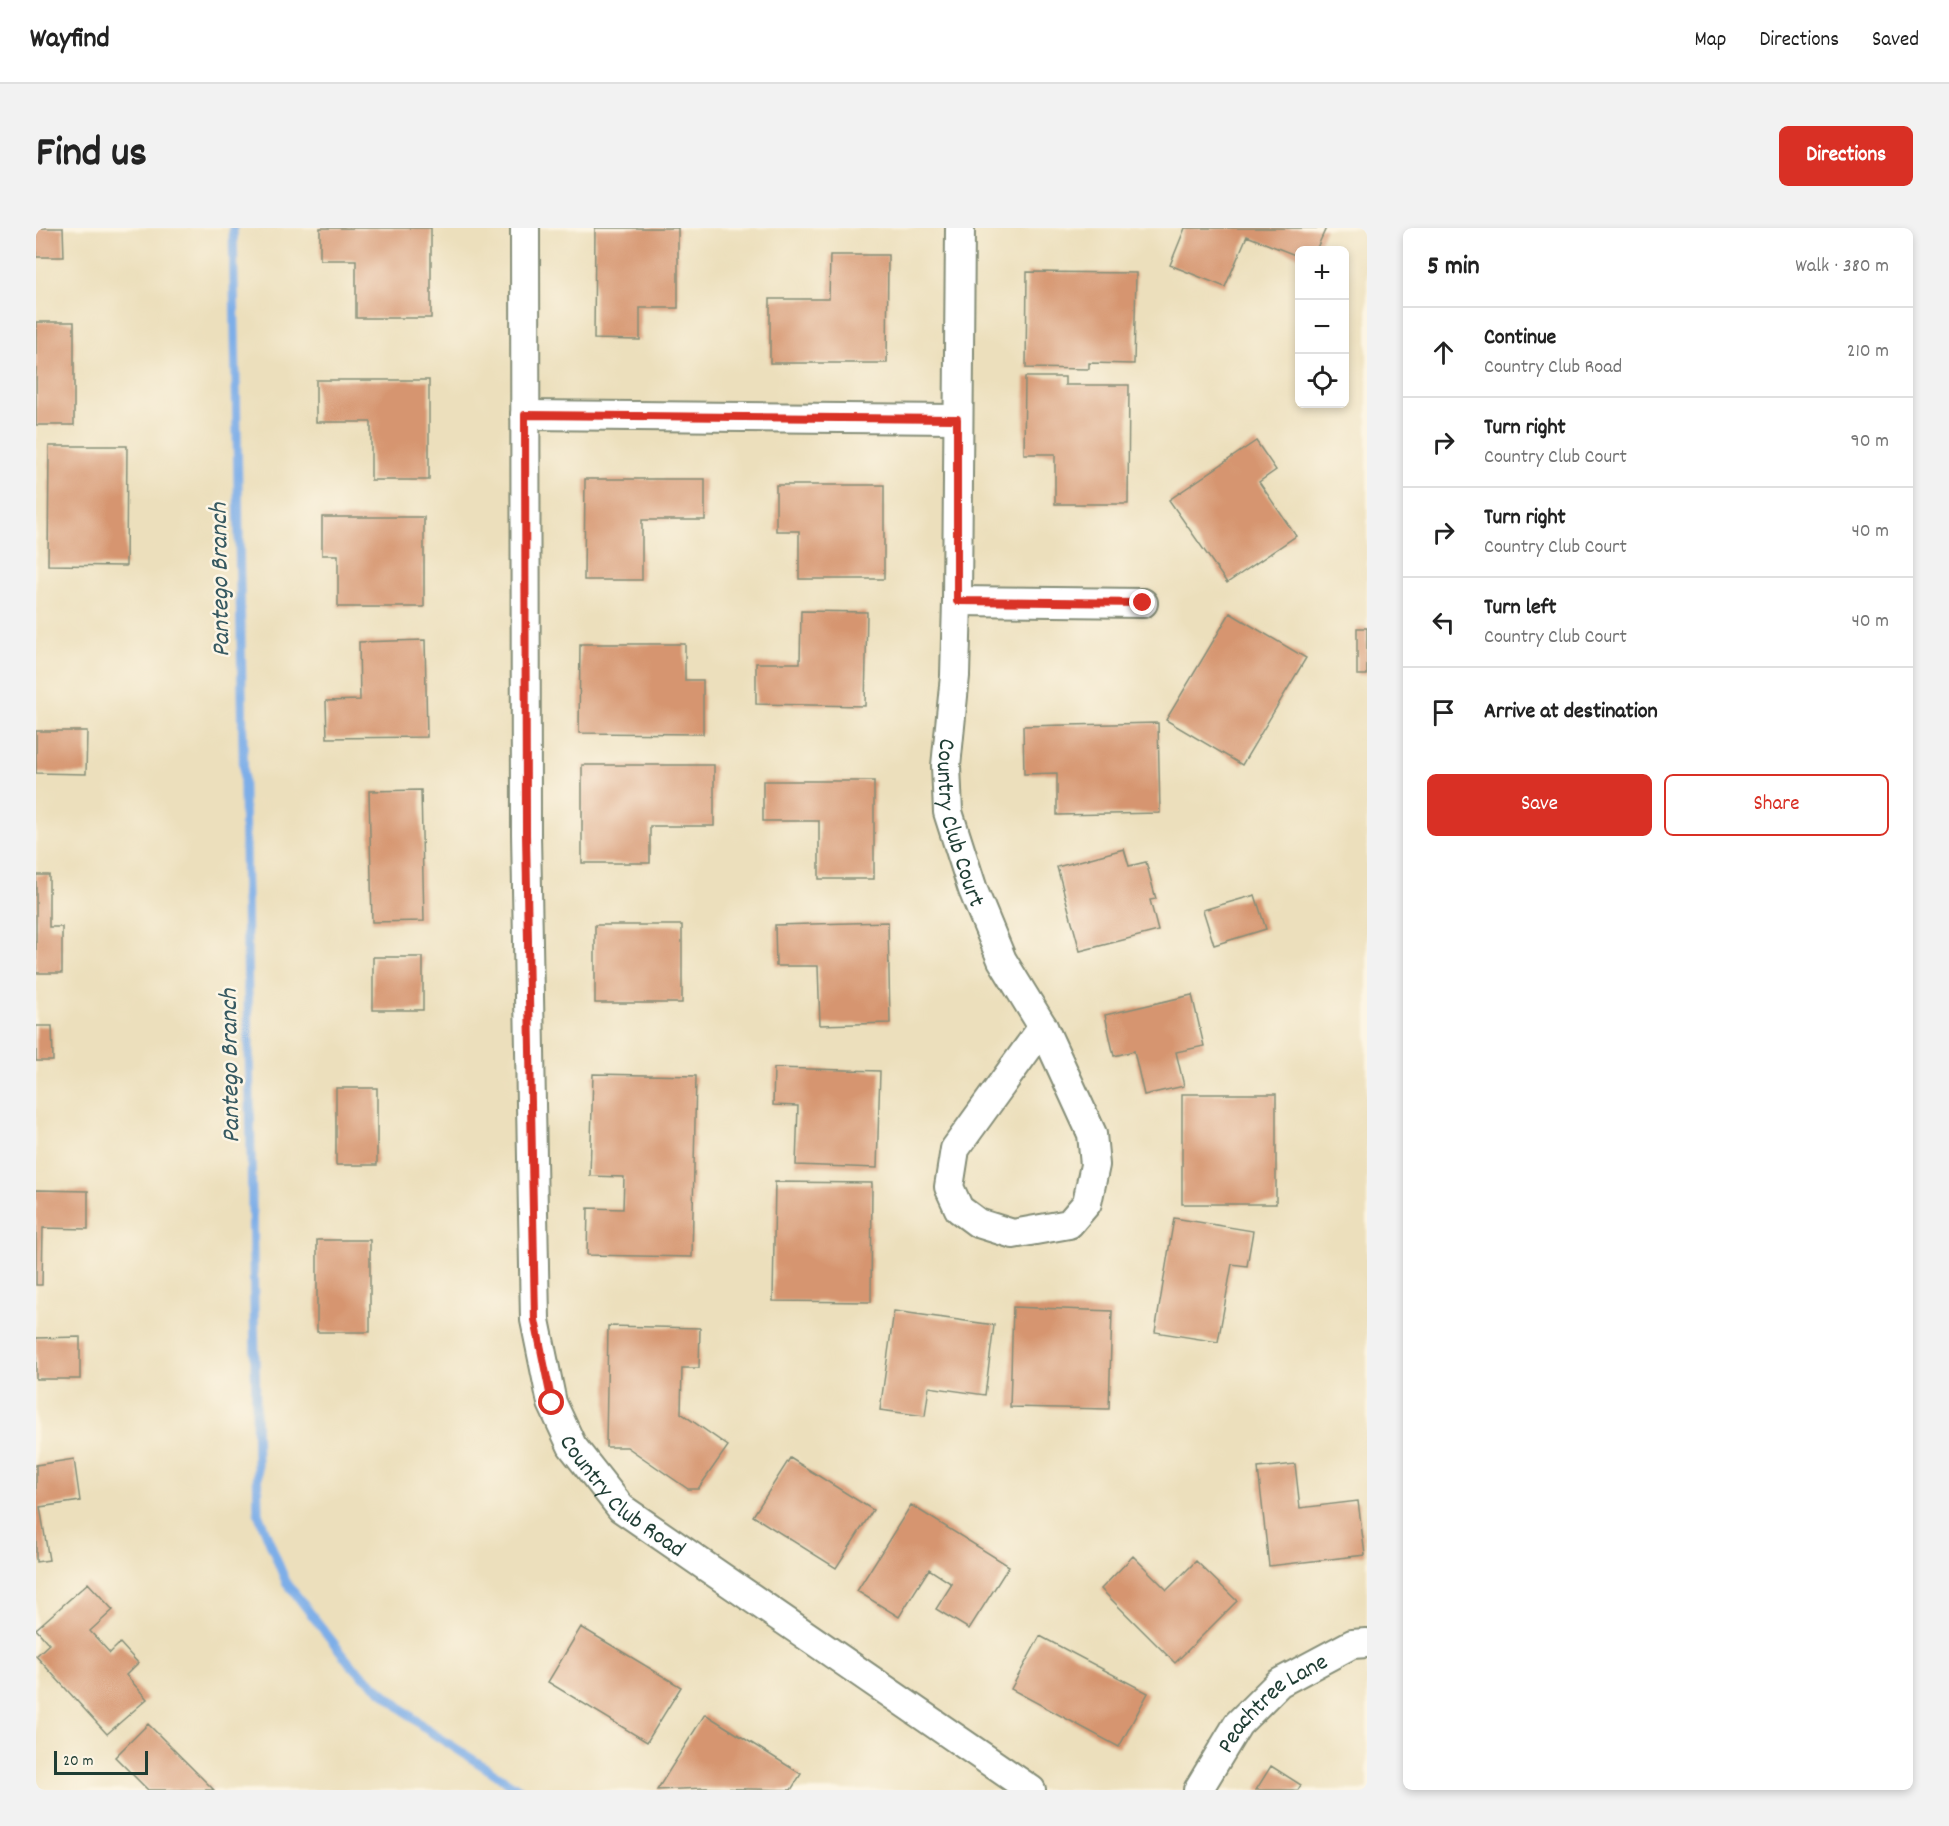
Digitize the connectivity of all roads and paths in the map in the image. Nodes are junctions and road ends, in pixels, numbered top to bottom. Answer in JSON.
{"nodes":[{"id":1,"x":525,"y":228,"type":"edge"},
{"id":2,"x":960,"y":228,"type":"edge"},
{"id":3,"x":525,"y":415,"type":"junction"},
{"id":4,"x":957,"y":419,"type":"junction"},
{"id":5,"x":957,"y":601,"type":"junction"},
{"id":6,"x":1143,"y":603,"type":"dead end"},
{"id":7,"x":1043,"y":1028,"type":"junction"},
{"id":8,"x":1367,"y":1643,"type":"edge"},
{"id":9,"x":1031,"y":1790,"type":"edge"},
{"id":10,"x":1198,"y":1790,"type":"edge"}],
"edges":[{"from":1,"to":3,"type":"street","name":"Country Club Road"},
{"from":2,"to":4,"type":"street","name":"Country Club Court"},
{"from":3,"to":4,"type":"street"},
{"from":3,"to":9,"type":"street","name":"Country Club Road"},
{"from":4,"to":5,"type":"street","name":"Country Club Court"},
{"from":5,"to":6,"type":"street"},
{"from":5,"to":7,"type":"street","name":"Country Club Court"},
{"from":7,"to":7,"type":"street","name":"Country Club Court"},
{"from":8,"to":10,"type":"street","name":"Peachtree Lane"}]}
